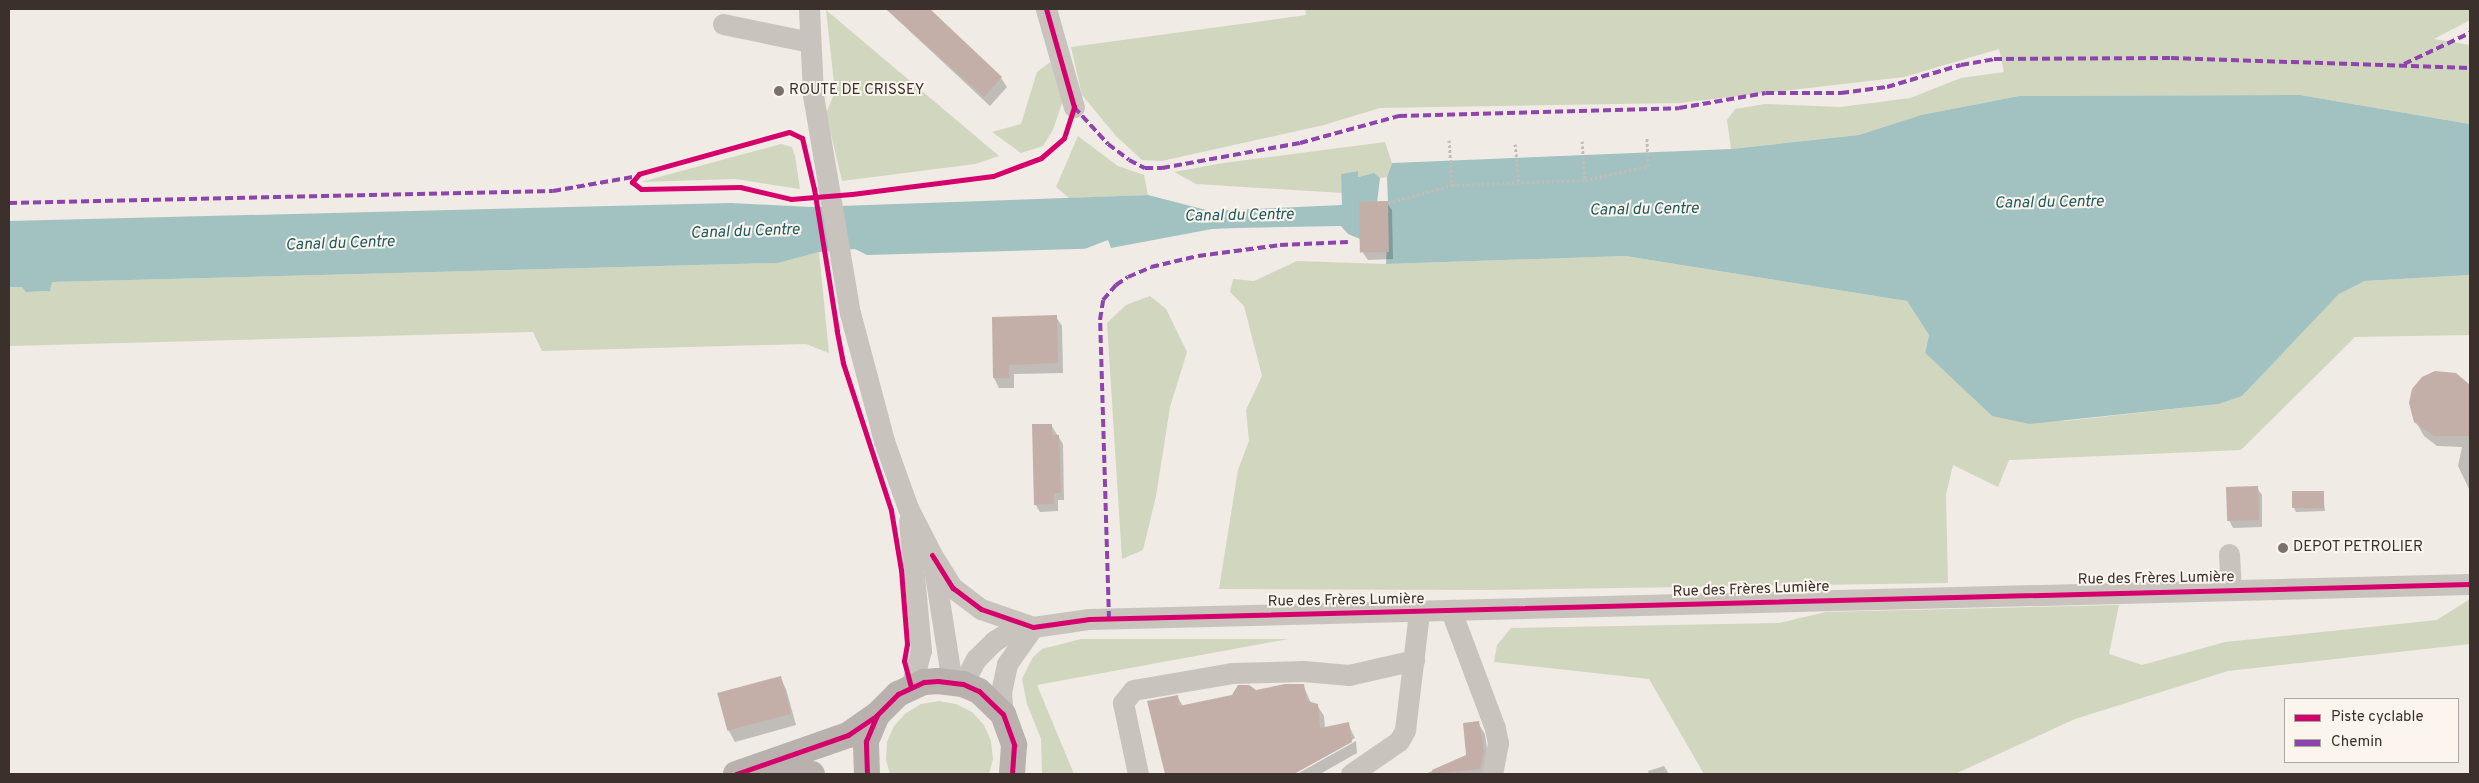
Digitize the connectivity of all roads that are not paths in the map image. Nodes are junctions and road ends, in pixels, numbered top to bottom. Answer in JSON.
{"nodes":[{"id":1,"x":809,"y":9,"type":"edge"},
{"id":2,"x":1046,"y":9,"type":"edge"},
{"id":3,"x":723,"y":24,"type":"dead end"},
{"id":4,"x":810,"y":42,"type":"junction"},
{"id":5,"x":1074,"y":107,"type":"dead end"},
{"id":6,"x":908,"y":508,"type":"junction"},
{"id":7,"x":2229,"y":554,"type":"dead end"},
{"id":8,"x":932,"y":556,"type":"junction"},
{"id":9,"x":2470,"y":584,"type":"edge"},
{"id":10,"x":2230,"y":589,"type":"junction"},
{"id":11,"x":1451,"y":611,"type":"junction"},
{"id":12,"x":1419,"y":612,"type":"junction"},
{"id":13,"x":1033,"y":626,"type":"junction"},
{"id":14,"x":1414,"y":660,"type":"junction"},
{"id":15,"x":957,"y":683,"type":"junction"},
{"id":16,"x":911,"y":686,"type":"junction"},
{"id":17,"x":1003,"y":714,"type":"junction"},
{"id":18,"x":877,"y":715,"type":"junction"},
{"id":19,"x":740,"y":773,"type":"edge"},
{"id":20,"x":812,"y":774,"type":"edge"},
{"id":21,"x":867,"y":774,"type":"edge"},
{"id":22,"x":1012,"y":774,"type":"edge"},
{"id":23,"x":1138,"y":774,"type":"edge"},
{"id":24,"x":1351,"y":774,"type":"edge"},
{"id":25,"x":1492,"y":774,"type":"edge"}],
"edges":[{"from":1,"to":4,"type":"street"},
{"from":2,"to":5,"type":"street"},
{"from":3,"to":4,"type":"street"},
{"from":4,"to":6,"type":"street"},
{"from":6,"to":8,"type":"street"},
{"from":6,"to":16,"type":"street"},
{"from":7,"to":10,"type":"street"},
{"from":8,"to":13,"type":"street","name":"Rue des Frères Lumière"},
{"from":8,"to":15,"type":"street"},
{"from":9,"to":10,"type":"street","name":"Rue des Frères Lumière"},
{"from":10,"to":11,"type":"street","name":"Rue des Frères Lumière"},
{"from":11,"to":12,"type":"street","name":"Rue des Frères Lumière"},
{"from":11,"to":25,"type":"street"},
{"from":12,"to":13,"type":"street","name":"Rue des Frères Lumière"},
{"from":12,"to":14,"type":"street"},
{"from":13,"to":15,"type":"street","name":"Rue des Frères Lumière"},
{"from":13,"to":17,"type":"street"},
{"from":14,"to":23,"type":"street"},
{"from":14,"to":24,"type":"street"},
{"from":15,"to":16,"type":"main road"},
{"from":15,"to":17,"type":"main road"},
{"from":16,"to":18,"type":"main road"},
{"from":17,"to":22,"type":"main road"},
{"from":18,"to":19,"type":"main road"},
{"from":18,"to":21,"type":"main road"},
{"from":19,"to":20,"type":"main road"}]}
